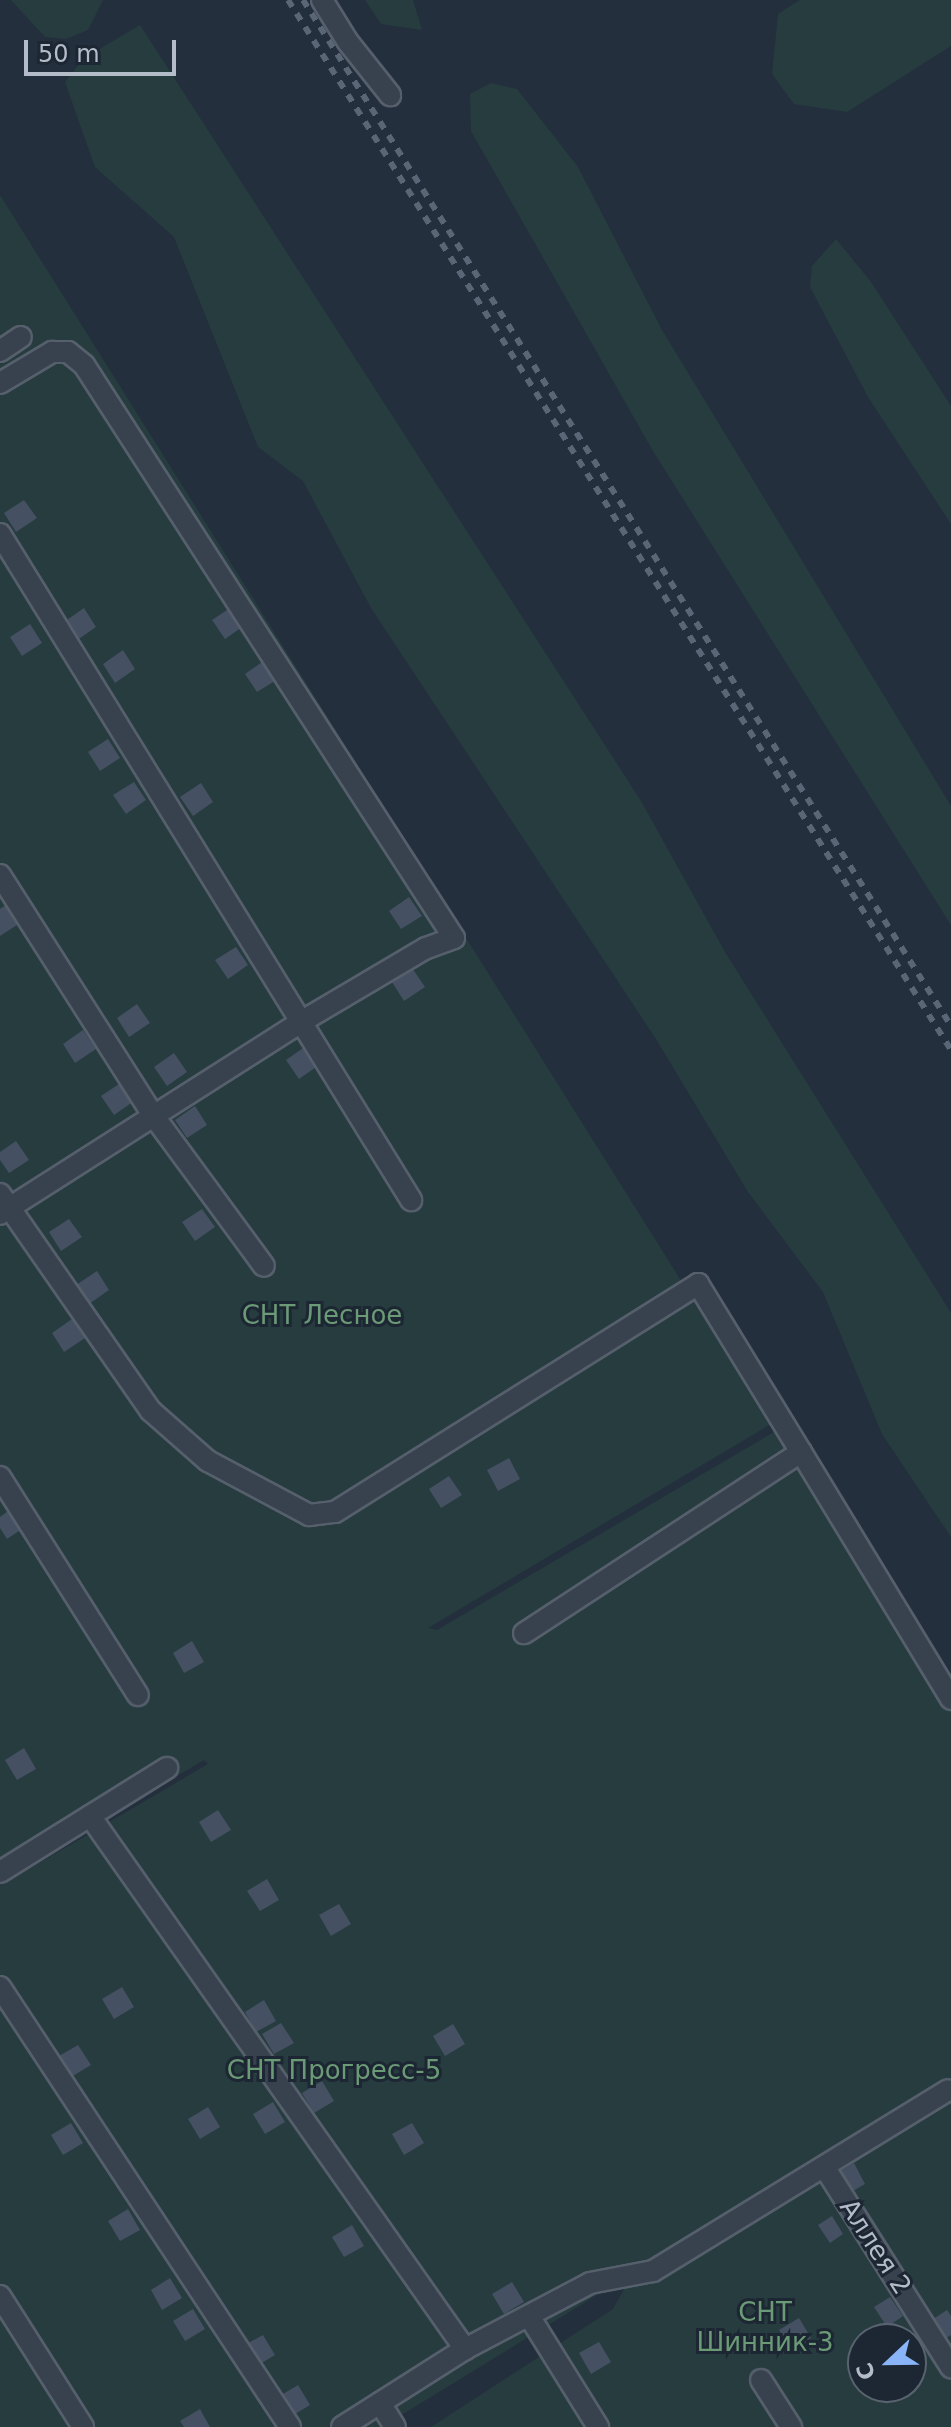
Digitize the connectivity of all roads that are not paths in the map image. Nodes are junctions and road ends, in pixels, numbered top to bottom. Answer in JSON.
{"nodes":[{"id":1,"x":322,"y":0,"type":"edge"},
{"id":2,"x":390,"y":95,"type":"dead end"},
{"id":3,"x":21,"y":337,"type":"dead end"},
{"id":4,"x":0,"y":351,"type":"edge"},
{"id":5,"x":0,"y":383,"type":"edge"},
{"id":6,"x":0,"y":534,"type":"edge"},
{"id":7,"x":0,"y":875,"type":"edge"},
{"id":8,"x":301,"y":1022,"type":"junction"},
{"id":9,"x":153,"y":1115,"type":"junction"},
{"id":10,"x":411,"y":1200,"type":"dead end"},
{"id":11,"x":3,"y":1205,"type":"edge"},
{"id":12,"x":264,"y":1266,"type":"dead end"},
{"id":13,"x":801,"y":1452,"type":"junction"},
{"id":14,"x":0,"y":1477,"type":"edge"},
{"id":15,"x":524,"y":1633,"type":"dead end"},
{"id":16,"x":138,"y":1695,"type":"dead end"},
{"id":17,"x":951,"y":1699,"type":"edge"},
{"id":18,"x":167,"y":1768,"type":"dead end"},
{"id":19,"x":90,"y":1816,"type":"junction"},
{"id":20,"x":0,"y":1872,"type":"edge"},
{"id":21,"x":0,"y":1987,"type":"edge"},
{"id":22,"x":948,"y":2090,"type":"dead end"},
{"id":23,"x":825,"y":2168,"type":"junction"},
{"id":24,"x":0,"y":2296,"type":"edge"},
{"id":25,"x":529,"y":2316,"type":"junction"},
{"id":26,"x":465,"y":2349,"type":"junction"},
{"id":27,"x":951,"y":2367,"type":"edge"},
{"id":28,"x":761,"y":2380,"type":"dead end"},
{"id":29,"x":380,"y":2403,"type":"junction"},
{"id":30,"x":83,"y":2427,"type":"edge"},
{"id":31,"x":290,"y":2427,"type":"edge"},
{"id":32,"x":342,"y":2427,"type":"edge"},
{"id":33,"x":395,"y":2427,"type":"edge"},
{"id":34,"x":598,"y":2427,"type":"edge"},
{"id":35,"x":791,"y":2427,"type":"edge"}],
"edges":[{"from":1,"to":2,"type":"street"},
{"from":3,"to":4,"type":"street"},
{"from":5,"to":8,"type":"street"},
{"from":6,"to":8,"type":"street"},
{"from":7,"to":9,"type":"street"},
{"from":8,"to":9,"type":"street"},
{"from":8,"to":10,"type":"street"},
{"from":9,"to":11,"type":"street"},
{"from":9,"to":12,"type":"street"},
{"from":11,"to":13,"type":"street"},
{"from":13,"to":15,"type":"street"},
{"from":13,"to":17,"type":"street"},
{"from":14,"to":16,"type":"street"},
{"from":18,"to":19,"type":"street"},
{"from":19,"to":20,"type":"street"},
{"from":19,"to":26,"type":"street"},
{"from":21,"to":31,"type":"street"},
{"from":22,"to":23,"type":"street"},
{"from":23,"to":25,"type":"street"},
{"from":23,"to":27,"type":"street","name":"Аллея 2"},
{"from":24,"to":30,"type":"street"},
{"from":25,"to":26,"type":"street"},
{"from":25,"to":34,"type":"street"},
{"from":26,"to":29,"type":"street"},
{"from":28,"to":35,"type":"street"},
{"from":29,"to":32,"type":"street"},
{"from":29,"to":33,"type":"street"}]}
